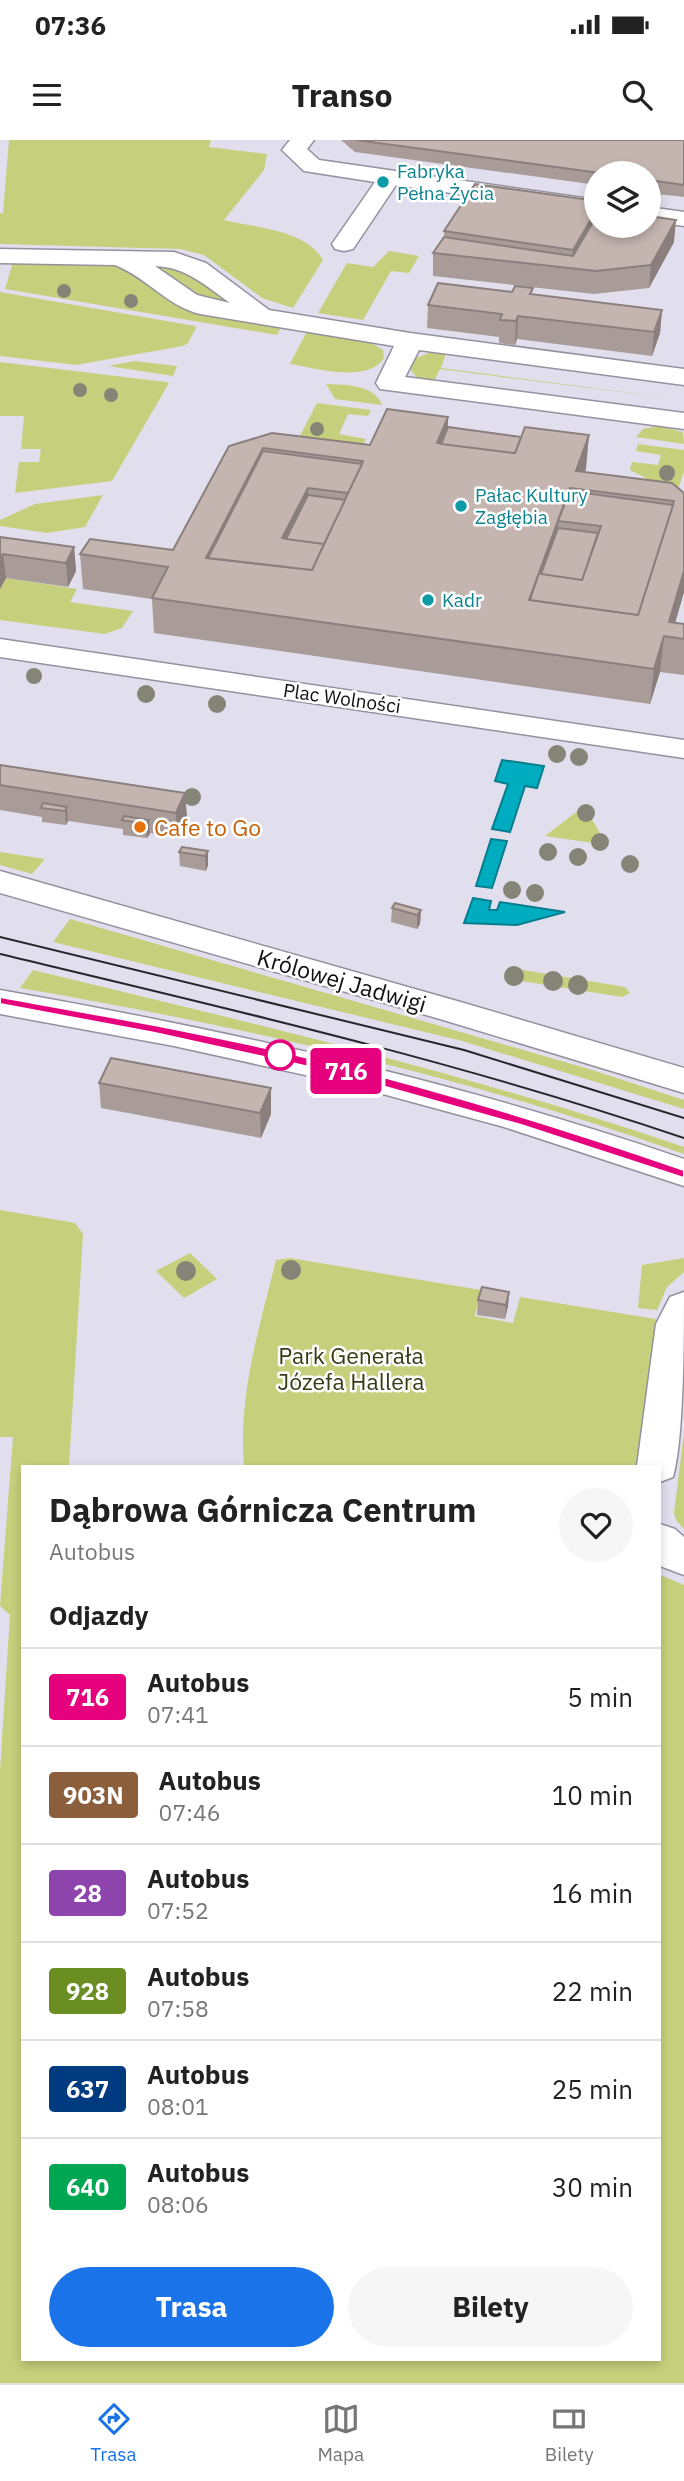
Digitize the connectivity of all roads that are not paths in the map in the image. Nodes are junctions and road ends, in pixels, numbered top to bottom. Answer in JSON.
{"nodes":[{"id":1,"x":302,"y":140,"type":"edge"},
{"id":2,"x":390,"y":177,"type":"junction"},
{"id":3,"x":584,"y":204,"type":"edge"},
{"id":4,"x":661,"y":216,"type":"edge"},
{"id":5,"x":684,"y":219,"type":"edge"},
{"id":6,"x":344,"y":244,"type":"dead end"},
{"id":7,"x":0,"y":256,"type":"edge"},
{"id":8,"x":410,"y":341,"type":"junction"},
{"id":9,"x":684,"y":377,"type":"edge"},
{"id":10,"x":684,"y":421,"type":"edge"},
{"id":11,"x":0,"y":648,"type":"edge"},
{"id":12,"x":684,"y":749,"type":"edge"},
{"id":13,"x":0,"y":882,"type":"edge"},
{"id":14,"x":0,"y":1002,"type":"edge"},
{"id":15,"x":684,"y":1081,"type":"edge"},
{"id":16,"x":684,"y":1173,"type":"edge"},
{"id":17,"x":684,"y":1307,"type":"edge"},
{"id":18,"x":658,"y":1465,"type":"edge"},
{"id":19,"x":661,"y":1542,"type":"edge"},
{"id":20,"x":684,"y":1558,"type":"edge"}],
"edges":[{"from":1,"to":2,"type":"main road"},
{"from":2,"to":3,"type":"main road"},
{"from":2,"to":6,"type":"main road"},
{"from":4,"to":5,"type":"main road"},
{"from":7,"to":8,"type":"main road"},
{"from":8,"to":9,"type":"main road"},
{"from":8,"to":10,"type":"main road"},
{"from":11,"to":12,"type":"main road","name":"Plac Wolności"},
{"from":13,"to":15,"type":"main road","name":"Królowej Jadwigi"},
{"from":14,"to":16,"type":"main road"},
{"from":17,"to":18,"type":"main road"},
{"from":19,"to":20,"type":"main road"}]}
